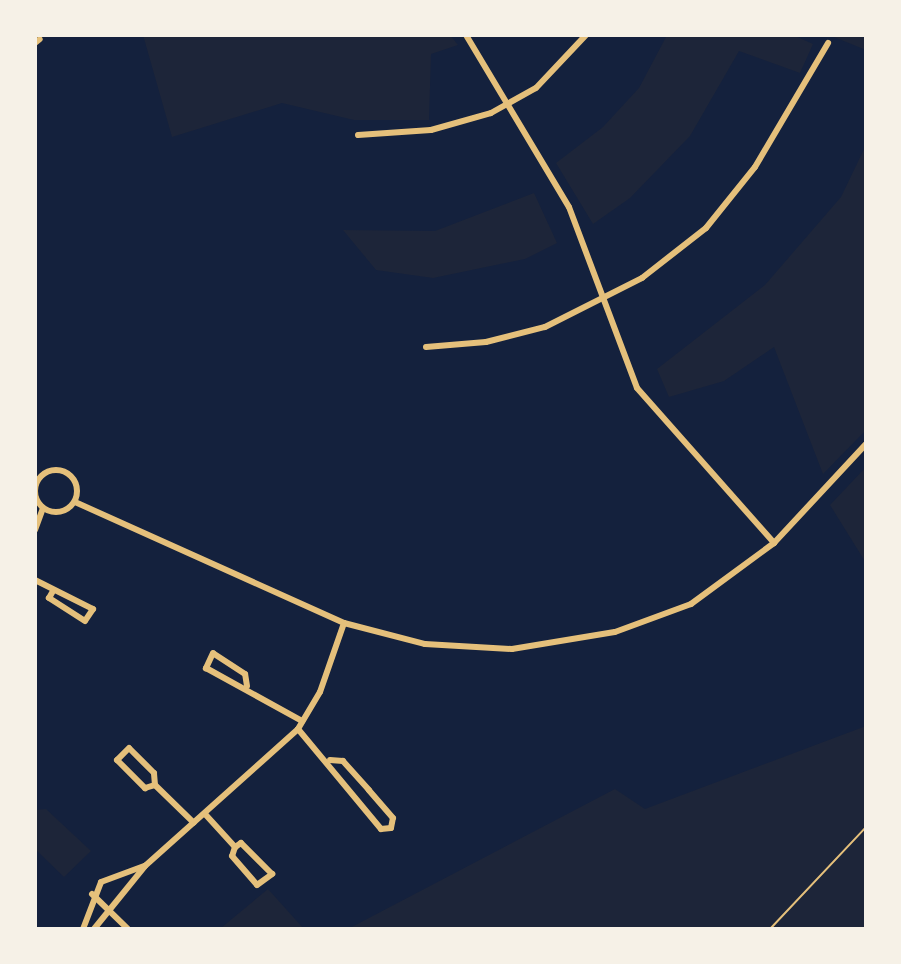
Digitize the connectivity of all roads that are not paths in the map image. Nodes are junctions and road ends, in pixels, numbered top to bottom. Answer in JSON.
{"nodes":[{"id":1,"x":466,"y":35,"type":"edge"},
{"id":2,"x":586,"y":35,"type":"edge"},
{"id":3,"x":828,"y":43,"type":"dead end"},
{"id":4,"x":510,"y":103,"type":"junction"},
{"id":5,"x":358,"y":135,"type":"dead end"},
{"id":6,"x":607,"y":298,"type":"junction"},
{"id":7,"x":426,"y":347,"type":"dead end"},
{"id":8,"x":866,"y":444,"type":"edge"},
{"id":9,"x":36,"y":481,"type":"edge"},
{"id":10,"x":75,"y":502,"type":"junction"},
{"id":11,"x":43,"y":508,"type":"junction"},
{"id":12,"x":35,"y":530,"type":"edge"},
{"id":13,"x":774,"y":542,"type":"junction"},
{"id":14,"x":35,"y":580,"type":"edge"},
{"id":15,"x":53,"y":591,"type":"junction"},
{"id":16,"x":344,"y":623,"type":"junction"},
{"id":17,"x":247,"y":686,"type":"junction"},
{"id":18,"x":303,"y":721,"type":"junction"},
{"id":19,"x":298,"y":729,"type":"junction"},
{"id":20,"x":330,"y":760,"type":"junction"},
{"id":21,"x":155,"y":785,"type":"junction"},
{"id":22,"x":369,"y":790,"type":"junction"},
{"id":23,"x":357,"y":800,"type":"junction"},
{"id":24,"x":205,"y":814,"type":"junction"},
{"id":25,"x":194,"y":823,"type":"junction"},
{"id":26,"x":235,"y":847,"type":"junction"},
{"id":27,"x":145,"y":866,"type":"junction"},
{"id":28,"x":92,"y":894,"type":"junction"},
{"id":29,"x":111,"y":909,"type":"junction"},
{"id":30,"x":83,"y":929,"type":"edge"},
{"id":31,"x":94,"y":929,"type":"edge"},
{"id":32,"x":128,"y":929,"type":"edge"}],
"edges":[{"from":1,"to":4,"type":"street"},
{"from":2,"to":4,"type":"street"},
{"from":3,"to":6,"type":"street"},
{"from":4,"to":5,"type":"street"},
{"from":4,"to":6,"type":"street"},
{"from":6,"to":7,"type":"street"},
{"from":6,"to":13,"type":"street"},
{"from":8,"to":13,"type":"street"},
{"from":9,"to":10,"type":"street"},
{"from":9,"to":11,"type":"street"},
{"from":10,"to":11,"type":"street"},
{"from":10,"to":16,"type":"street"},
{"from":11,"to":12,"type":"street"},
{"from":13,"to":16,"type":"street"},
{"from":14,"to":15,"type":"street"},
{"from":15,"to":15,"type":"street"},
{"from":16,"to":18,"type":"street"},
{"from":17,"to":17,"type":"street"},
{"from":17,"to":18,"type":"street"},
{"from":18,"to":19,"type":"street"},
{"from":19,"to":20,"type":"street"},
{"from":19,"to":24,"type":"street"},
{"from":20,"to":22,"type":"street"},
{"from":20,"to":23,"type":"street"},
{"from":21,"to":21,"type":"street"},
{"from":21,"to":25,"type":"street"},
{"from":22,"to":23,"type":"street"},
{"from":22,"to":23,"type":"street"},
{"from":24,"to":25,"type":"street"},
{"from":24,"to":26,"type":"street"},
{"from":25,"to":27,"type":"street"},
{"from":26,"to":26,"type":"street"},
{"from":27,"to":28,"type":"street"},
{"from":27,"to":29,"type":"street"},
{"from":28,"to":29,"type":"street"},
{"from":28,"to":30,"type":"street"},
{"from":29,"to":31,"type":"street"},
{"from":29,"to":32,"type":"street"}]}
